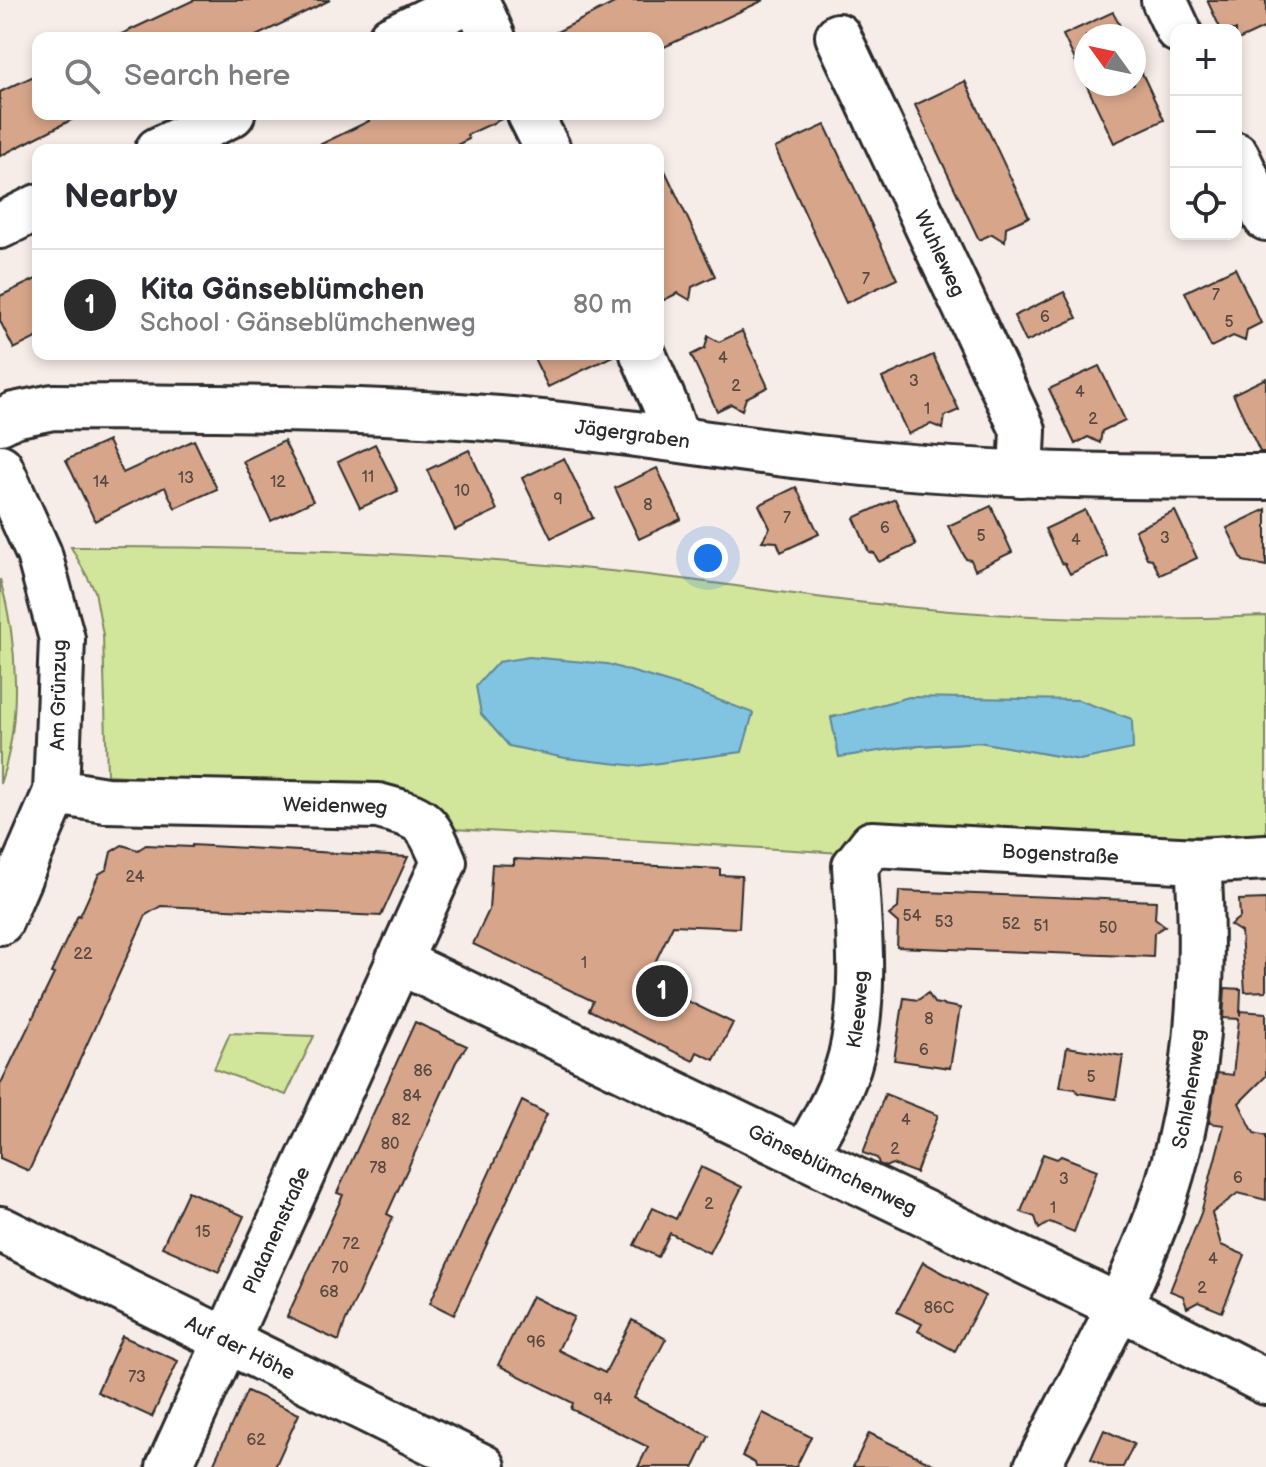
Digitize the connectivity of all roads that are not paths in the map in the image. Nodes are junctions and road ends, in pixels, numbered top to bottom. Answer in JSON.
{"nodes":[{"id":1,"x":470,"y":0,"type":"edge"},
{"id":2,"x":476,"y":0,"type":"edge"},
{"id":3,"x":1164,"y":0,"type":"edge"},
{"id":4,"x":1175,"y":24,"type":"edge"},
{"id":5,"x":403,"y":32,"type":"edge"},
{"id":6,"x":490,"y":32,"type":"edge"},
{"id":7,"x":838,"y":36,"type":"dead end"},
{"id":8,"x":220,"y":120,"type":"edge"},
{"id":9,"x":533,"y":120,"type":"edge"},
{"id":10,"x":170,"y":144,"type":"edge"},
{"id":11,"x":545,"y":144,"type":"edge"},
{"id":12,"x":1242,"y":168,"type":"edge"},
{"id":13,"x":32,"y":210,"type":"edge"},
{"id":14,"x":1266,"y":218,"type":"edge"},
{"id":15,"x":0,"y":226,"type":"edge"},
{"id":16,"x":646,"y":360,"type":"edge"},
{"id":17,"x":0,"y":422,"type":"edge"},
{"id":18,"x":676,"y":437,"type":"junction"},
{"id":19,"x":0,"y":467,"type":"edge"},
{"id":20,"x":1021,"y":474,"type":"junction"},
{"id":21,"x":1266,"y":477,"type":"edge"},
{"id":22,"x":56,"y":792,"type":"junction"},
{"id":23,"x":862,"y":856,"type":"joint"},
{"id":24,"x":1266,"y":857,"type":"edge"},
{"id":25,"x":1198,"y":861,"type":"junction"},
{"id":26,"x":0,"y":922,"type":"edge"},
{"id":27,"x":391,"y":977,"type":"junction"},
{"id":28,"x":804,"y":1156,"type":"junction"},
{"id":29,"x":0,"y":1229,"type":"edge"},
{"id":30,"x":1118,"y":1306,"type":"junction"},
{"id":31,"x":227,"y":1340,"type":"junction"},
{"id":32,"x":1266,"y":1382,"type":"edge"},
{"id":33,"x":169,"y":1467,"type":"edge"},
{"id":34,"x":483,"y":1467,"type":"edge"},
{"id":35,"x":1037,"y":1467,"type":"edge"}],
"edges":[{"from":1,"to":5,"type":"street"},
{"from":2,"to":6,"type":"street"},
{"from":3,"to":4,"type":"street"},
{"from":7,"to":20,"type":"street","name":"Wuhleweg"},
{"from":8,"to":10,"type":"street"},
{"from":9,"to":11,"type":"street"},
{"from":12,"to":14,"type":"street"},
{"from":13,"to":15,"type":"street"},
{"from":16,"to":18,"type":"street"},
{"from":17,"to":18,"type":"street","name":"Jägergraben"},
{"from":18,"to":20,"type":"street","name":"Jägergraben"},
{"from":19,"to":22,"type":"street","name":"Am Grünzug"},
{"from":20,"to":21,"type":"street","name":"Jägergraben"},
{"from":22,"to":26,"type":"street","name":"Am Grünzug"},
{"from":22,"to":27,"type":"street","name":"Weidenweg"},
{"from":23,"to":25,"type":"street","name":"Bogenstraße"},
{"from":23,"to":28,"type":"street","name":"Kleeweg"},
{"from":24,"to":25,"type":"street","name":"Bogenstraße"},
{"from":25,"to":30,"type":"street","name":"Schlehenweg"},
{"from":27,"to":28,"type":"street","name":"Gänseblümchenweg"},
{"from":27,"to":31,"type":"street","name":"Platanenstraße"},
{"from":28,"to":30,"type":"street","name":"Gänseblümchenweg"},
{"from":29,"to":31,"type":"street","name":"Auf der Höhe"},
{"from":30,"to":32,"type":"street","name":"Gänseblümchenweg"},
{"from":30,"to":35,"type":"street"},
{"from":31,"to":33,"type":"street","name":"Platanenstraße"},
{"from":31,"to":34,"type":"street","name":"Auf der Höhe"}]}
